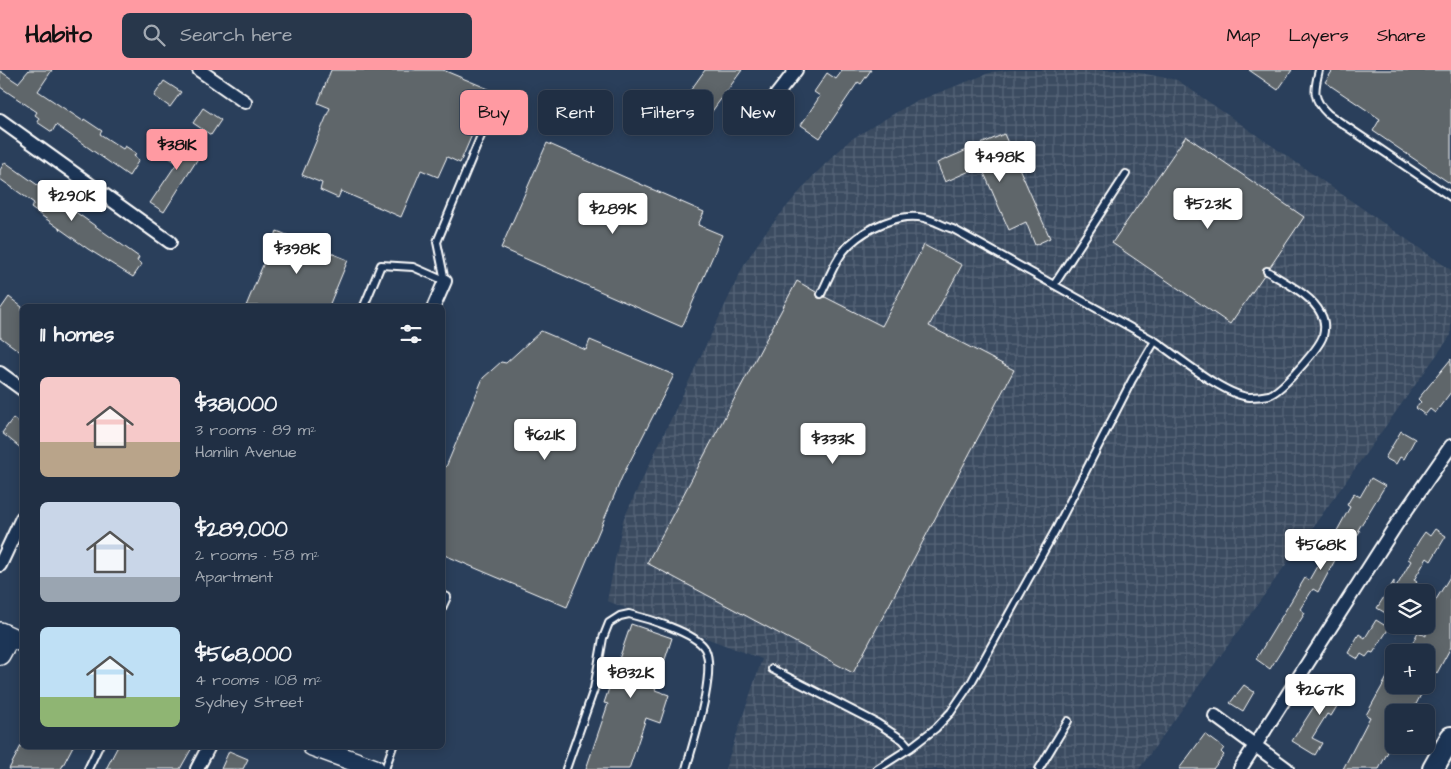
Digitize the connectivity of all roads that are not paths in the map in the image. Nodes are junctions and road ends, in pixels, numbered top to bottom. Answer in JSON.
{"nodes":[{"id":1,"x":199,"y":70,"type":"edge"},
{"id":2,"x":796,"y":70,"type":"edge"},
{"id":3,"x":1318,"y":70,"type":"edge"},
{"id":4,"x":780,"y":90,"type":"edge"},
{"id":5,"x":245,"y":102,"type":"dead end"},
{"id":6,"x":0,"y":120,"type":"edge"},
{"id":7,"x":481,"y":135,"type":"edge"},
{"id":8,"x":1126,"y":174,"type":"dead end"},
{"id":9,"x":1451,"y":197,"type":"edge"},
{"id":10,"x":170,"y":242,"type":"dead end"},
{"id":11,"x":1267,"y":271,"type":"dead end"},
{"id":12,"x":444,"y":282,"type":"junction"},
{"id":13,"x":1054,"y":286,"type":"junction"},
{"id":14,"x":821,"y":294,"type":"dead end"},
{"id":15,"x":365,"y":304,"type":"edge"},
{"id":16,"x":435,"y":304,"type":"edge"},
{"id":17,"x":1154,"y":341,"type":"junction"},
{"id":18,"x":0,"y":373,"type":"edge"},
{"id":19,"x":20,"y":388,"type":"edge"},
{"id":20,"x":1451,"y":446,"type":"edge"},
{"id":21,"x":20,"y":522,"type":"edge"},
{"id":22,"x":0,"y":565,"type":"edge"},
{"id":23,"x":11,"y":637,"type":"edge"},
{"id":24,"x":0,"y":655,"type":"edge"},
{"id":25,"x":772,"y":669,"type":"dead end"},
{"id":26,"x":1215,"y":716,"type":"dead end"},
{"id":27,"x":1068,"y":721,"type":"dead end"},
{"id":28,"x":1451,"y":737,"type":"edge"},
{"id":29,"x":1257,"y":746,"type":"junction"},
{"id":30,"x":910,"y":748,"type":"junction"},
{"id":31,"x":98,"y":749,"type":"edge"},
{"id":32,"x":207,"y":749,"type":"edge"},
{"id":33,"x":320,"y":749,"type":"edge"},
{"id":34,"x":392,"y":749,"type":"edge"},
{"id":35,"x":88,"y":769,"type":"edge"},
{"id":36,"x":197,"y":769,"type":"edge"},
{"id":37,"x":375,"y":769,"type":"edge"},
{"id":38,"x":385,"y":769,"type":"edge"},
{"id":39,"x":566,"y":769,"type":"edge"},
{"id":40,"x":686,"y":769,"type":"edge"},
{"id":41,"x":877,"y":769,"type":"edge"},
{"id":42,"x":1039,"y":769,"type":"edge"},
{"id":43,"x":1240,"y":769,"type":"edge"},
{"id":44,"x":1287,"y":769,"type":"edge"},
{"id":45,"x":1434,"y":769,"type":"edge"}],
"edges":[{"from":1,"to":5,"type":"street"},
{"from":2,"to":4,"type":"street"},
{"from":3,"to":9,"type":"lane"},
{"from":6,"to":10,"type":"street"},
{"from":7,"to":12,"type":"lane"},
{"from":8,"to":13,"type":"lane"},
{"from":11,"to":17,"type":"lane"},
{"from":12,"to":15,"type":"lane"},
{"from":12,"to":16,"type":"street"},
{"from":13,"to":14,"type":"lane"},
{"from":13,"to":17,"type":"lane"},
{"from":17,"to":30,"type":"lane"},
{"from":18,"to":19,"type":"street"},
{"from":20,"to":29,"type":"street"},
{"from":21,"to":22,"type":"street"},
{"from":23,"to":24,"type":"main road"},
{"from":25,"to":30,"type":"lane"},
{"from":26,"to":29,"type":"street"},
{"from":27,"to":42,"type":"lane"},
{"from":28,"to":45,"type":"main road"},
{"from":29,"to":43,"type":"street"},
{"from":29,"to":44,"type":"street"},
{"from":30,"to":41,"type":"lane"},
{"from":31,"to":35,"type":"lane"},
{"from":32,"to":36,"type":"street"},
{"from":33,"to":37,"type":"main road"},
{"from":34,"to":38,"type":"lane"},
{"from":39,"to":40,"type":"lane"}]}
